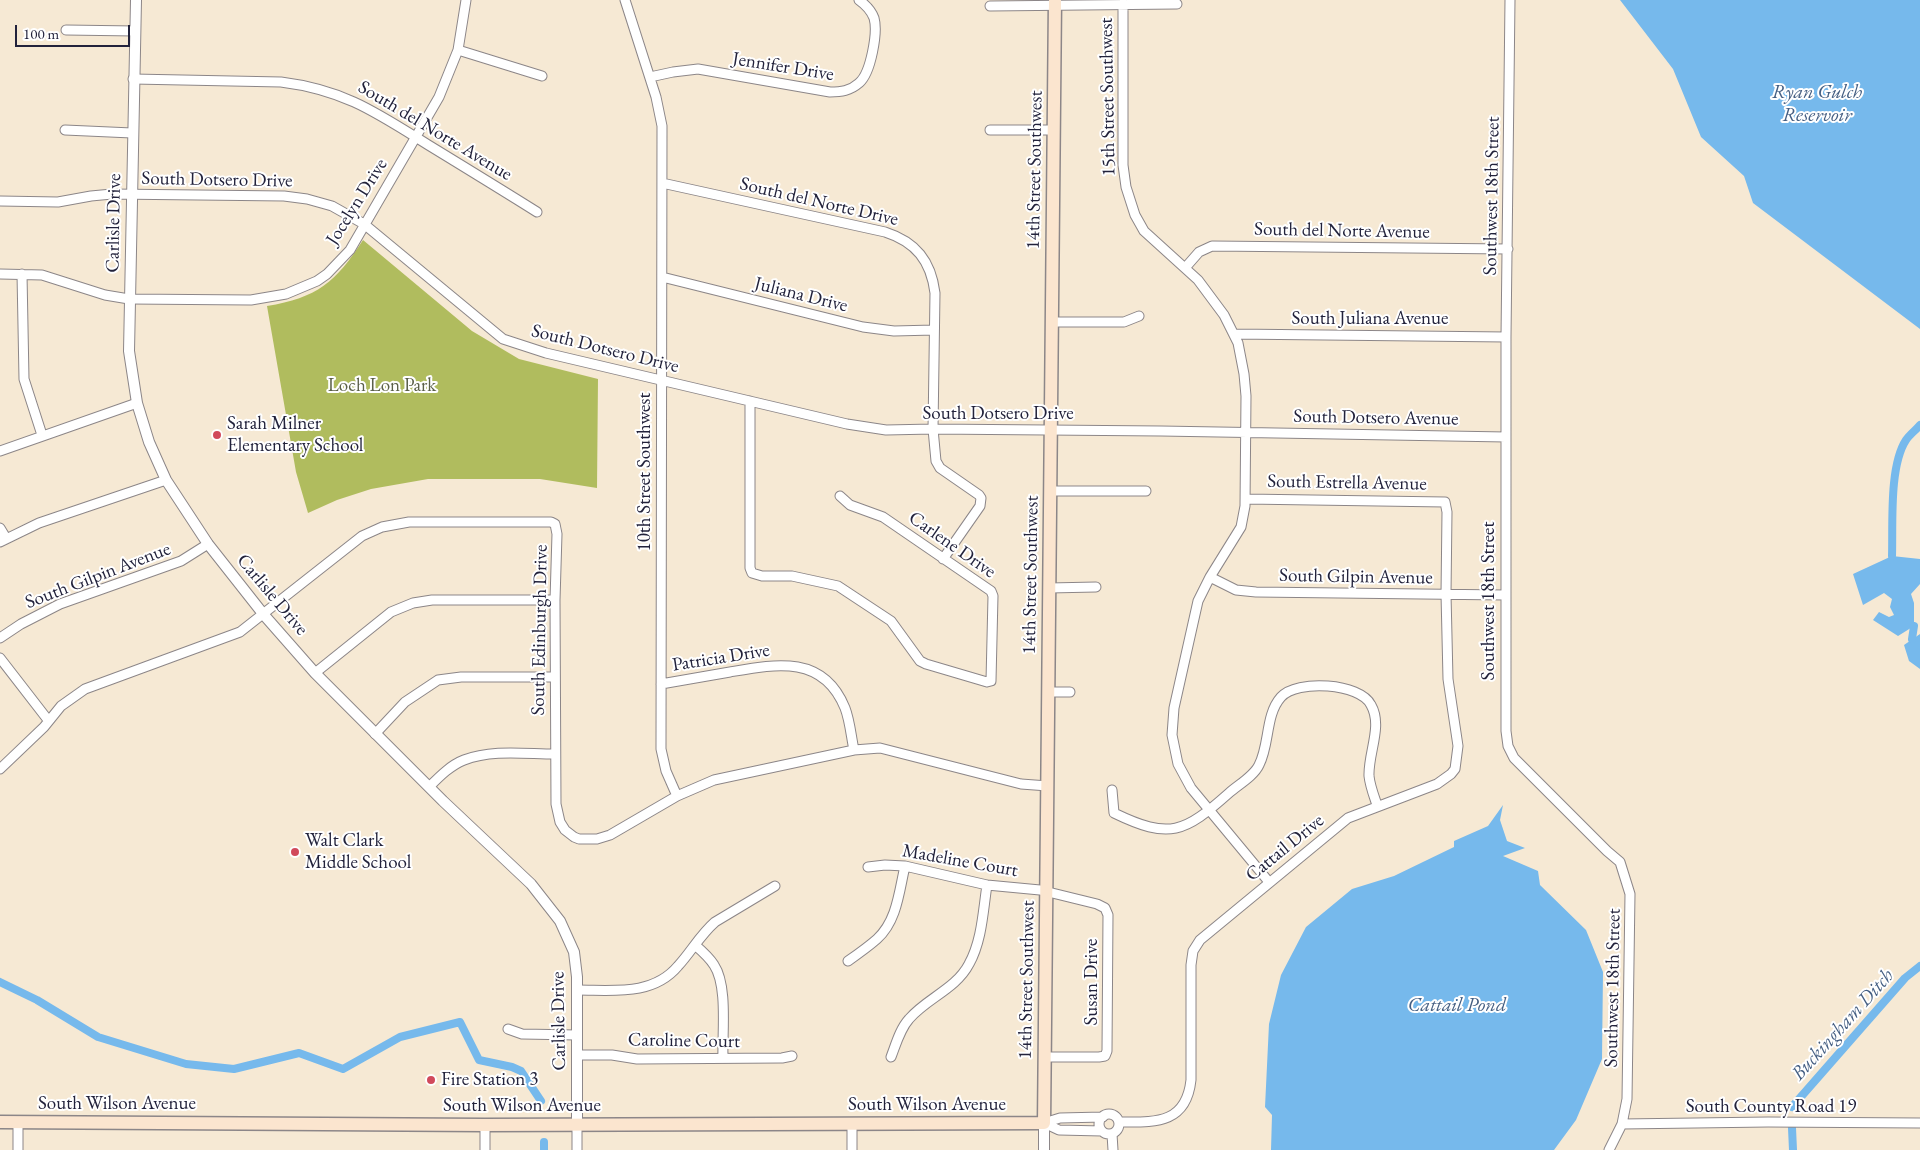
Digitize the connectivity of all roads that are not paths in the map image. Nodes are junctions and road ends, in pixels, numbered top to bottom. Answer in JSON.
{"nodes":[{"id":1,"x":136,"y":0,"type":"edge"},
{"id":2,"x":466,"y":0,"type":"edge"},
{"id":3,"x":626,"y":0,"type":"edge"},
{"id":4,"x":859,"y":0,"type":"edge"},
{"id":5,"x":1510,"y":0,"type":"edge"},
{"id":6,"x":1055,"y":3,"type":"edge"},
{"id":7,"x":1123,"y":4,"type":"junction"},
{"id":8,"x":1177,"y":4,"type":"dead end"},
{"id":9,"x":990,"y":6,"type":"dead end"},
{"id":10,"x":66,"y":30,"type":"dead end"},
{"id":11,"x":135,"y":31,"type":"junction"},
{"id":12,"x":458,"y":50,"type":"junction"},
{"id":13,"x":542,"y":76,"type":"dead end"},
{"id":14,"x":650,"y":77,"type":"junction"},
{"id":15,"x":133,"y":79,"type":"junction"},
{"id":16,"x":65,"y":130,"type":"dead end"},
{"id":17,"x":990,"y":130,"type":"dead end"},
{"id":18,"x":1054,"y":130,"type":"junction"},
{"id":19,"x":132,"y":133,"type":"junction"},
{"id":20,"x":416,"y":137,"type":"junction"},
{"id":21,"x":662,"y":183,"type":"junction"},
{"id":22,"x":133,"y":194,"type":"junction"},
{"id":23,"x":0,"y":201,"type":"edge"},
{"id":24,"x":538,"y":212,"type":"dead end"},
{"id":25,"x":364,"y":224,"type":"junction"},
{"id":26,"x":1508,"y":249,"type":"junction"},
{"id":27,"x":1185,"y":268,"type":"junction"},
{"id":28,"x":0,"y":274,"type":"edge"},
{"id":29,"x":22,"y":274,"type":"junction"},
{"id":30,"x":662,"y":277,"type":"junction"},
{"id":31,"x":130,"y":299,"type":"junction"},
{"id":32,"x":1139,"y":316,"type":"dead end"},
{"id":33,"x":1052,"y":322,"type":"junction"},
{"id":34,"x":934,"y":330,"type":"junction"},
{"id":35,"x":1234,"y":334,"type":"junction"},
{"id":36,"x":1506,"y":337,"type":"junction"},
{"id":37,"x":662,"y":380,"type":"junction"},
{"id":38,"x":750,"y":401,"type":"junction"},
{"id":39,"x":137,"y":403,"type":"junction"},
{"id":40,"x":933,"y":429,"type":"junction"},
{"id":41,"x":1051,"y":431,"type":"junction"},
{"id":42,"x":1245,"y":432,"type":"junction"},
{"id":43,"x":42,"y":435,"type":"junction"},
{"id":44,"x":1506,"y":437,"type":"junction"},
{"id":45,"x":0,"y":451,"type":"edge"},
{"id":46,"x":166,"y":480,"type":"junction"},
{"id":47,"x":1051,"y":491,"type":"junction"},
{"id":48,"x":1146,"y":491,"type":"dead end"},
{"id":49,"x":840,"y":496,"type":"dead end"},
{"id":50,"x":1246,"y":499,"type":"junction"},
{"id":51,"x":0,"y":528,"type":"edge"},
{"id":52,"x":3,"y":540,"type":"edge"},
{"id":53,"x":208,"y":544,"type":"junction"},
{"id":54,"x":943,"y":559,"type":"junction"},
{"id":55,"x":1210,"y":578,"type":"junction"},
{"id":56,"x":1096,"y":587,"type":"dead end"},
{"id":57,"x":1049,"y":588,"type":"junction"},
{"id":58,"x":1446,"y":594,"type":"junction"},
{"id":59,"x":1505,"y":595,"type":"junction"},
{"id":60,"x":555,"y":600,"type":"junction"},
{"id":61,"x":264,"y":615,"type":"junction"},
{"id":62,"x":0,"y":638,"type":"edge"},
{"id":63,"x":0,"y":658,"type":"edge"},
{"id":64,"x":315,"y":673,"type":"junction"},
{"id":65,"x":555,"y":677,"type":"junction"},
{"id":66,"x":661,"y":684,"type":"junction"},
{"id":67,"x":1048,"y":692,"type":"junction"},
{"id":68,"x":1070,"y":692,"type":"dead end"},
{"id":69,"x":48,"y":720,"type":"junction"},
{"id":70,"x":375,"y":734,"type":"junction"},
{"id":71,"x":854,"y":750,"type":"junction"},
{"id":72,"x":555,"y":754,"type":"junction"},
{"id":73,"x":0,"y":770,"type":"edge"},
{"id":74,"x":430,"y":786,"type":"junction"},
{"id":75,"x":1048,"y":786,"type":"junction"},
{"id":76,"x":1112,"y":790,"type":"dead end"},
{"id":77,"x":677,"y":796,"type":"junction"},
{"id":78,"x":1378,"y":805,"type":"junction"},
{"id":79,"x":1210,"y":810,"type":"junction"},
{"id":80,"x":905,"y":866,"type":"junction"},
{"id":81,"x":868,"y":867,"type":"dead end"},
{"id":82,"x":1269,"y":882,"type":"junction"},
{"id":83,"x":987,"y":885,"type":"junction"},
{"id":84,"x":775,"y":886,"type":"dead end"},
{"id":85,"x":1046,"y":892,"type":"junction"},
{"id":86,"x":695,"y":945,"type":"junction"},
{"id":87,"x":848,"y":961,"type":"dead end"},
{"id":88,"x":578,"y":990,"type":"junction"},
{"id":89,"x":508,"y":1029,"type":"dead end"},
{"id":90,"x":577,"y":1035,"type":"junction"},
{"id":91,"x":577,"y":1055,"type":"junction"},
{"id":92,"x":792,"y":1056,"type":"dead end"},
{"id":93,"x":891,"y":1057,"type":"dead end"},
{"id":94,"x":1044,"y":1057,"type":"junction"},
{"id":95,"x":723,"y":1058,"type":"junction"},
{"id":96,"x":1102,"y":1117,"type":"junction"},
{"id":97,"x":0,"y":1122,"type":"edge"},
{"id":98,"x":18,"y":1122,"type":"junction"},
{"id":99,"x":1119,"y":1122,"type":"junction"},
{"id":100,"x":1044,"y":1123,"type":"junction"},
{"id":101,"x":1920,"y":1123,"type":"edge"},
{"id":102,"x":577,"y":1124,"type":"junction"},
{"id":103,"x":852,"y":1124,"type":"junction"},
{"id":104,"x":1622,"y":1124,"type":"junction"},
{"id":105,"x":485,"y":1125,"type":"junction"},
{"id":106,"x":1102,"y":1131,"type":"junction"},
{"id":107,"x":1112,"y":1134,"type":"junction"},
{"id":108,"x":18,"y":1150,"type":"edge"},
{"id":109,"x":485,"y":1150,"type":"edge"},
{"id":110,"x":577,"y":1150,"type":"edge"},
{"id":111,"x":852,"y":1150,"type":"edge"},
{"id":112,"x":1044,"y":1150,"type":"edge"},
{"id":113,"x":1113,"y":1150,"type":"edge"},
{"id":114,"x":1609,"y":1150,"type":"edge"}],
"edges":[{"from":1,"to":11,"type":"street","name":"Carlisle Drive"},
{"from":2,"to":12,"type":"street","name":"Jocelyn Drive"},
{"from":3,"to":14,"type":"street","name":"10th Street Southwest"},
{"from":4,"to":14,"type":"street","name":"Jennifer Drive"},
{"from":5,"to":26,"type":"street","name":"Southwest 18th Street"},
{"from":6,"to":7,"type":"street"},
{"from":6,"to":9,"type":"street"},
{"from":6,"to":18,"type":"main road","name":"14th Street Southwest"},
{"from":7,"to":8,"type":"street"},
{"from":7,"to":27,"type":"street","name":"15th Street Southwest"},
{"from":10,"to":11,"type":"street"},
{"from":11,"to":15,"type":"street","name":"Carlisle Drive"},
{"from":12,"to":13,"type":"street"},
{"from":12,"to":20,"type":"street","name":"Jocelyn Drive"},
{"from":14,"to":21,"type":"street","name":"10th Street Southwest"},
{"from":15,"to":19,"type":"street","name":"Carlisle Drive"},
{"from":15,"to":20,"type":"street","name":"South del Norte Avenue"},
{"from":16,"to":19,"type":"street"},
{"from":17,"to":18,"type":"street"},
{"from":18,"to":33,"type":"main road","name":"14th Street Southwest"},
{"from":19,"to":22,"type":"street","name":"Carlisle Drive"},
{"from":20,"to":24,"type":"street","name":"South del Norte Avenue"},
{"from":20,"to":25,"type":"street","name":"Jocelyn Drive"},
{"from":21,"to":30,"type":"street","name":"10th Street Southwest"},
{"from":21,"to":34,"type":"street","name":"South del Norte Drive"},
{"from":22,"to":23,"type":"street","name":"South Dotsero Drive"},
{"from":22,"to":25,"type":"street","name":"South Dotsero Drive"},
{"from":22,"to":31,"type":"street","name":"Carlisle Drive"},
{"from":25,"to":31,"type":"street","name":"Jocelyn Drive"},
{"from":25,"to":37,"type":"street","name":"South Dotsero Drive"},
{"from":26,"to":27,"type":"street","name":"South del Norte Avenue"},
{"from":26,"to":36,"type":"street","name":"Southwest 18th Street"},
{"from":27,"to":35,"type":"street","name":"15th Street Southwest"},
{"from":28,"to":29,"type":"street","name":"Jocelyn Drive"},
{"from":29,"to":31,"type":"street","name":"Jocelyn Drive"},
{"from":29,"to":43,"type":"street"},
{"from":30,"to":34,"type":"street","name":"Juliana Drive"},
{"from":30,"to":37,"type":"street","name":"10th Street Southwest"},
{"from":31,"to":39,"type":"street","name":"Carlisle Drive"},
{"from":32,"to":33,"type":"street"},
{"from":33,"to":41,"type":"main road","name":"14th Street Southwest"},
{"from":34,"to":40,"type":"street","name":"South del Norte Drive"},
{"from":35,"to":36,"type":"street","name":"South Juliana Avenue"},
{"from":35,"to":42,"type":"street","name":"15th Street Southwest"},
{"from":36,"to":44,"type":"street","name":"Southwest 18th Street"},
{"from":37,"to":38,"type":"street","name":"South Dotsero Drive"},
{"from":37,"to":66,"type":"street","name":"10th Street Southwest"},
{"from":38,"to":40,"type":"street","name":"South Dotsero Drive"},
{"from":38,"to":54,"type":"street","name":"Carlene Drive"},
{"from":39,"to":43,"type":"street"},
{"from":39,"to":46,"type":"street","name":"Carlisle Drive"},
{"from":40,"to":41,"type":"street","name":"South Dotsero Drive"},
{"from":40,"to":54,"type":"street","name":"South del Norte Drive"},
{"from":41,"to":42,"type":"street","name":"South Dotsero Drive"},
{"from":41,"to":47,"type":"main road","name":"14th Street Southwest"},
{"from":42,"to":44,"type":"street","name":"South Dotsero Avenue"},
{"from":42,"to":50,"type":"street","name":"15th Street Southwest"},
{"from":43,"to":45,"type":"street"},
{"from":44,"to":59,"type":"street","name":"Southwest 18th Street"},
{"from":46,"to":52,"type":"street"},
{"from":46,"to":53,"type":"street","name":"Carlisle Drive"},
{"from":47,"to":48,"type":"street"},
{"from":47,"to":57,"type":"main road","name":"14th Street Southwest"},
{"from":49,"to":54,"type":"street","name":"Carlene Drive"},
{"from":50,"to":55,"type":"street","name":"15th Street Southwest"},
{"from":50,"to":58,"type":"street","name":"South Estrella Avenue"},
{"from":51,"to":52,"type":"street"},
{"from":53,"to":61,"type":"street","name":"Carlisle Drive"},
{"from":53,"to":62,"type":"street","name":"South Gilpin Avenue"},
{"from":55,"to":58,"type":"street","name":"South Gilpin Avenue"},
{"from":55,"to":79,"type":"street","name":"15th Street Southwest"},
{"from":56,"to":57,"type":"street"},
{"from":57,"to":67,"type":"main road","name":"14th Street Southwest"},
{"from":58,"to":59,"type":"street","name":"South Gilpin Avenue"},
{"from":58,"to":78,"type":"street","name":"Cattail Drive"},
{"from":59,"to":104,"type":"street","name":"Southwest 18th Street"},
{"from":60,"to":61,"type":"street","name":"South Edinburgh Drive"},
{"from":60,"to":64,"type":"street"},
{"from":60,"to":65,"type":"street","name":"South Edinburgh Drive"},
{"from":61,"to":64,"type":"street","name":"Carlisle Drive"},
{"from":61,"to":69,"type":"street","name":"South Edinburgh Drive"},
{"from":63,"to":69,"type":"street"},
{"from":64,"to":70,"type":"street","name":"Carlisle Drive"},
{"from":65,"to":70,"type":"street"},
{"from":65,"to":72,"type":"street","name":"South Edinburgh Drive"},
{"from":66,"to":71,"type":"street","name":"Patricia Drive"},
{"from":66,"to":77,"type":"street","name":"10th Street Southwest"},
{"from":67,"to":68,"type":"street"},
{"from":67,"to":75,"type":"main road","name":"14th Street Southwest"},
{"from":69,"to":73,"type":"street","name":"South Edinburgh Drive"},
{"from":70,"to":74,"type":"street","name":"Carlisle Drive"},
{"from":71,"to":75,"type":"street","name":"South Edinburgh Drive"},
{"from":71,"to":77,"type":"street","name":"South Edinburgh Drive"},
{"from":72,"to":74,"type":"street"},
{"from":72,"to":77,"type":"street","name":"South Edinburgh Drive"},
{"from":74,"to":88,"type":"street","name":"Carlisle Drive"},
{"from":75,"to":85,"type":"main road","name":"14th Street Southwest"},
{"from":76,"to":79,"type":"street"},
{"from":78,"to":79,"type":"street"},
{"from":78,"to":82,"type":"street","name":"Cattail Drive"},
{"from":79,"to":82,"type":"street","name":"15th Street Southwest"},
{"from":80,"to":81,"type":"street","name":"Madeline Court"},
{"from":80,"to":83,"type":"street","name":"Madeline Court"},
{"from":80,"to":87,"type":"street"},
{"from":82,"to":99,"type":"street","name":"Cattail Drive"},
{"from":83,"to":85,"type":"street","name":"Madeline Court"},
{"from":83,"to":93,"type":"street"},
{"from":84,"to":86,"type":"street"},
{"from":85,"to":94,"type":"main road","name":"14th Street Southwest"},
{"from":85,"to":94,"type":"street","name":"Susan Drive"},
{"from":86,"to":88,"type":"street"},
{"from":86,"to":95,"type":"street"},
{"from":88,"to":90,"type":"street","name":"Carlisle Drive"},
{"from":89,"to":90,"type":"street"},
{"from":90,"to":91,"type":"street","name":"Carlisle Drive"},
{"from":91,"to":95,"type":"street","name":"Caroline Court"},
{"from":91,"to":102,"type":"street","name":"Carlisle Drive"},
{"from":92,"to":95,"type":"street","name":"Caroline Court"},
{"from":94,"to":100,"type":"main road","name":"14th Street Southwest"},
{"from":96,"to":99,"type":"street"},
{"from":96,"to":100,"type":"street","name":"South Wilson Avenue"},
{"from":96,"to":106,"type":"street"},
{"from":97,"to":98,"type":"main road","name":"South Wilson Avenue"},
{"from":98,"to":105,"type":"main road","name":"South Wilson Avenue"},
{"from":98,"to":108,"type":"street"},
{"from":99,"to":107,"type":"street"},
{"from":100,"to":103,"type":"main road","name":"South Wilson Avenue"},
{"from":100,"to":106,"type":"street","name":"South Wilson Avenue"},
{"from":100,"to":112,"type":"street","name":"14th Street Southwest"},
{"from":101,"to":104,"type":"street","name":"South County Road 19"},
{"from":102,"to":103,"type":"main road","name":"South Wilson Avenue"},
{"from":102,"to":105,"type":"main road","name":"South Wilson Avenue"},
{"from":102,"to":110,"type":"street"},
{"from":103,"to":111,"type":"street"},
{"from":104,"to":114,"type":"street","name":"Southwest 18th Street"},
{"from":105,"to":109,"type":"street"},
{"from":106,"to":107,"type":"street"},
{"from":107,"to":113,"type":"street"}]}
